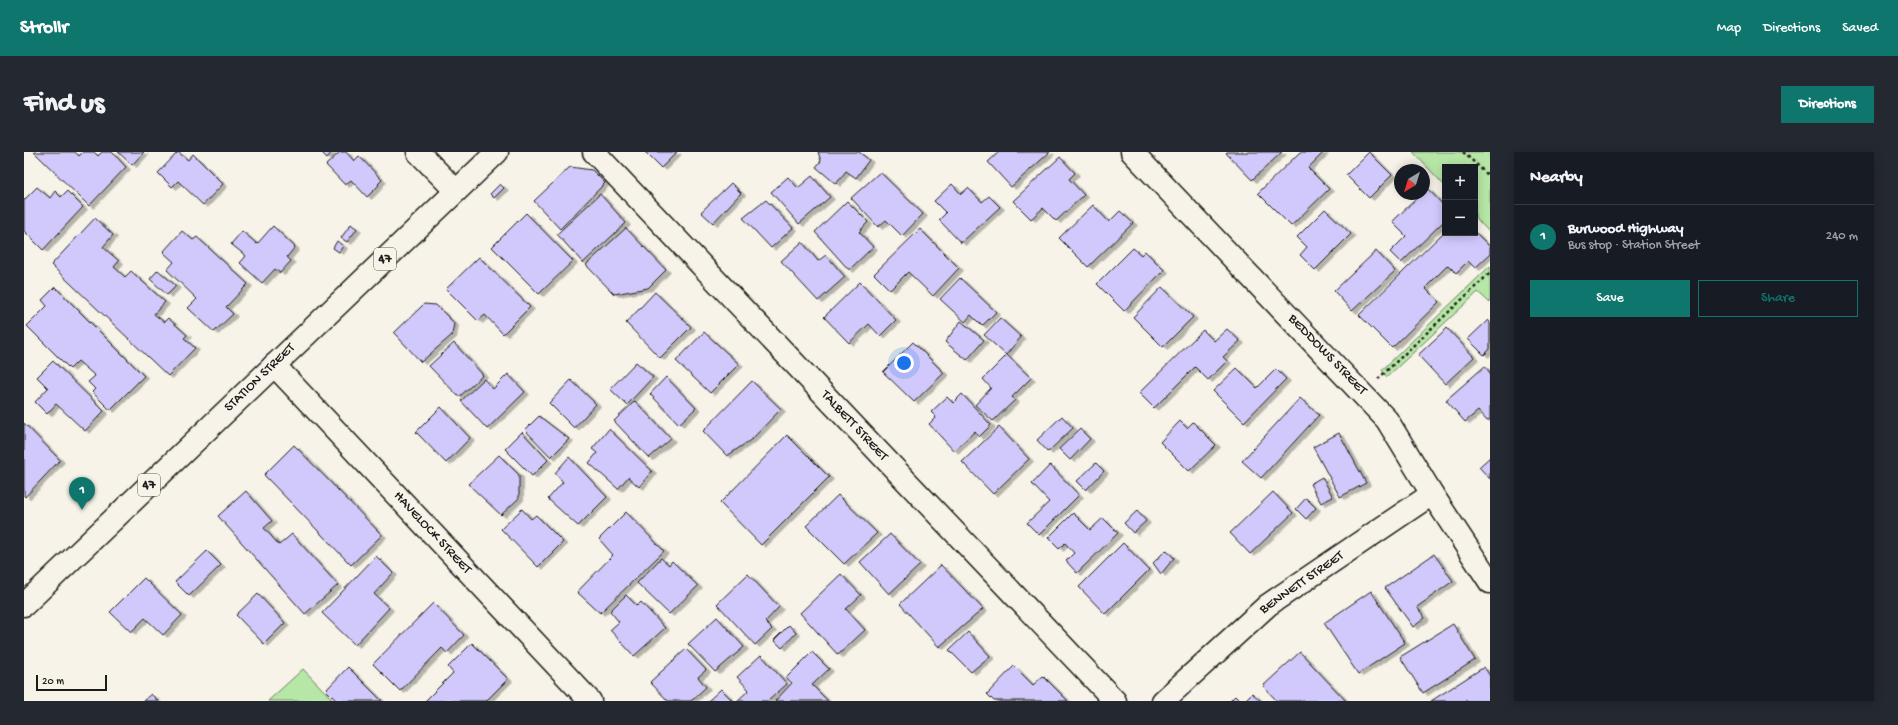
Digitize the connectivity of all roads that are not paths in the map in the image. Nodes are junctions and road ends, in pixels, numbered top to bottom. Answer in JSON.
{"nodes":[{"id":1,"x":418,"y":152,"type":"edge"},
{"id":2,"x":497,"y":152,"type":"edge"},
{"id":3,"x":594,"y":152,"type":"edge"},
{"id":4,"x":1132,"y":152,"type":"edge"},
{"id":5,"x":456,"y":191,"type":"junction"},
{"id":6,"x":274,"y":365,"type":"junction"},
{"id":7,"x":1432,"y":494,"type":"junction"},
{"id":8,"x":1490,"y":582,"type":"edge"},
{"id":9,"x":24,"y":605,"type":"edge"},
{"id":10,"x":590,"y":701,"type":"edge"},
{"id":11,"x":1114,"y":701,"type":"edge"},
{"id":12,"x":1163,"y":701,"type":"edge"}],
"edges":[{"from":1,"to":5,"type":"street"},
{"from":2,"to":5,"type":"street","name":"STATION STREET","number":"47"},
{"from":3,"to":11,"type":"street","name":"TALBETT STREET"},
{"from":4,"to":7,"type":"street","name":"BEDDOWS STREET"},
{"from":5,"to":6,"type":"street","name":"STATION STREET","number":"47"},
{"from":6,"to":9,"type":"street","name":"STATION STREET","number":"47"},
{"from":6,"to":10,"type":"street","name":"HAVELOCK STREET"},
{"from":7,"to":8,"type":"street","name":"BEDDOWS STREET"},
{"from":7,"to":12,"type":"street","name":"BENNETT STREET"}]}
